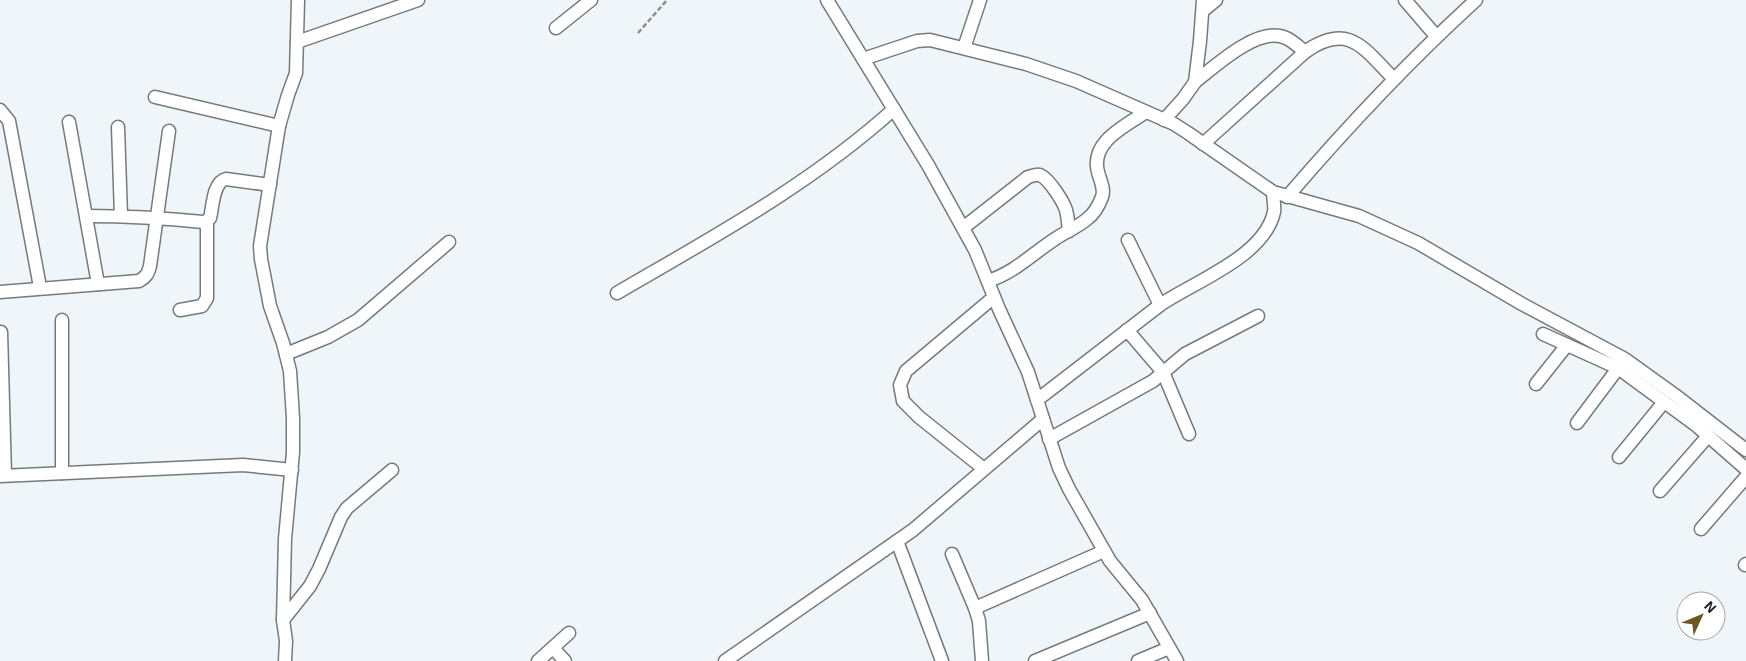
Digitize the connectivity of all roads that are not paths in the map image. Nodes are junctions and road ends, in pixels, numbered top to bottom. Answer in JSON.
{"nodes":[{"id":1,"x":298,"y":0,"type":"edge"},
{"id":2,"x":418,"y":0,"type":"edge"},
{"id":3,"x":591,"y":0,"type":"edge"},
{"id":4,"x":827,"y":0,"type":"edge"},
{"id":5,"x":980,"y":0,"type":"edge"},
{"id":6,"x":1216,"y":0,"type":"edge"},
{"id":7,"x":1405,"y":0,"type":"edge"},
{"id":8,"x":1476,"y":0,"type":"edge"},
{"id":9,"x":1203,"y":5,"type":"edge"},
{"id":10,"x":556,"y":28,"type":"dead end"},
{"id":11,"x":1436,"y":36,"type":"junction"},
{"id":12,"x":297,"y":42,"type":"junction"},
{"id":13,"x":964,"y":48,"type":"junction"},
{"id":14,"x":1305,"y":52,"type":"junction"},
{"id":15,"x":864,"y":58,"type":"junction"},
{"id":16,"x":1394,"y":79,"type":"junction"},
{"id":17,"x":1195,"y":82,"type":"junction"},
{"id":18,"x":155,"y":97,"type":"dead end"},
{"id":19,"x":894,"y":109,"type":"junction"},
{"id":20,"x":0,"y":110,"type":"edge"},
{"id":21,"x":1146,"y":112,"type":"junction"},
{"id":22,"x":1164,"y":120,"type":"junction"},
{"id":23,"x":68,"y":122,"type":"dead end"},
{"id":24,"x":280,"y":126,"type":"junction"},
{"id":25,"x":118,"y":127,"type":"dead end"},
{"id":26,"x":169,"y":131,"type":"dead end"},
{"id":27,"x":1203,"y":144,"type":"junction"},
{"id":28,"x":270,"y":185,"type":"junction"},
{"id":29,"x":1273,"y":192,"type":"junction"},
{"id":30,"x":1287,"y":197,"type":"junction"},
{"id":31,"x":86,"y":216,"type":"junction"},
{"id":32,"x":121,"y":216,"type":"junction"},
{"id":33,"x":157,"y":218,"type":"junction"},
{"id":34,"x":207,"y":221,"type":"junction"},
{"id":35,"x":963,"y":228,"type":"junction"},
{"id":36,"x":1069,"y":230,"type":"junction"},
{"id":37,"x":1128,"y":240,"type":"dead end"},
{"id":38,"x":449,"y":242,"type":"dead end"},
{"id":39,"x":988,"y":281,"type":"junction"},
{"id":40,"x":98,"y":284,"type":"junction"},
{"id":41,"x":40,"y":287,"type":"junction"},
{"id":42,"x":0,"y":292,"type":"edge"},
{"id":43,"x":617,"y":293,"type":"dead end"},
{"id":44,"x":994,"y":297,"type":"junction"},
{"id":45,"x":1160,"y":305,"type":"junction"},
{"id":46,"x":180,"y":310,"type":"dead end"},
{"id":47,"x":1258,"y":316,"type":"dead end"},
{"id":48,"x":62,"y":320,"type":"dead end"},
{"id":49,"x":1127,"y":330,"type":"junction"},
{"id":50,"x":1,"y":332,"type":"edge"},
{"id":51,"x":1543,"y":334,"type":"dead end"},
{"id":52,"x":1567,"y":344,"type":"junction"},
{"id":53,"x":286,"y":354,"type":"junction"},
{"id":54,"x":1622,"y":363,"type":"junction"},
{"id":55,"x":1163,"y":372,"type":"junction"},
{"id":56,"x":1536,"y":384,"type":"dead end"},
{"id":57,"x":1037,"y":400,"type":"junction"},
{"id":58,"x":1664,"y":402,"type":"junction"},
{"id":59,"x":1043,"y":419,"type":"junction"},
{"id":60,"x":1577,"y":423,"type":"dead end"},
{"id":61,"x":1189,"y":434,"type":"dead end"},
{"id":62,"x":1708,"y":436,"type":"junction"},
{"id":63,"x":1049,"y":439,"type":"junction"},
{"id":64,"x":1746,"y":450,"type":"edge"},
{"id":65,"x":1619,"y":457,"type":"dead end"},
{"id":66,"x":984,"y":469,"type":"junction"},
{"id":67,"x":1746,"y":469,"type":"edge"},
{"id":68,"x":292,"y":470,"type":"junction"},
{"id":69,"x":392,"y":470,"type":"dead end"},
{"id":70,"x":62,"y":473,"type":"junction"},
{"id":71,"x":2,"y":476,"type":"edge"},
{"id":72,"x":1746,"y":477,"type":"edge"},
{"id":73,"x":1660,"y":491,"type":"dead end"},
{"id":74,"x":1701,"y":529,"type":"dead end"},
{"id":75,"x":897,"y":541,"type":"junction"},
{"id":76,"x":1104,"y":551,"type":"junction"},
{"id":77,"x":952,"y":554,"type":"dead end"},
{"id":78,"x":975,"y":608,"type":"junction"},
{"id":79,"x":1150,"y":614,"type":"junction"},
{"id":80,"x":283,"y":620,"type":"junction"},
{"id":81,"x":568,"y":633,"type":"dead end"},
{"id":82,"x":552,"y":648,"type":"junction"},
{"id":83,"x":1169,"y":648,"type":"junction"},
{"id":84,"x":285,"y":661,"type":"edge"},
{"id":85,"x":538,"y":661,"type":"edge"},
{"id":86,"x":565,"y":661,"type":"edge"},
{"id":87,"x":725,"y":661,"type":"edge"},
{"id":88,"x":942,"y":661,"type":"edge"},
{"id":89,"x":982,"y":661,"type":"edge"},
{"id":90,"x":1035,"y":661,"type":"edge"},
{"id":91,"x":1138,"y":661,"type":"edge"},
{"id":92,"x":1176,"y":661,"type":"edge"}],
"edges":[{"from":1,"to":12,"type":"street"},
{"from":2,"to":12,"type":"street"},
{"from":3,"to":10,"type":"street"},
{"from":4,"to":15,"type":"street"},
{"from":5,"to":13,"type":"street"},
{"from":6,"to":9,"type":"street"},
{"from":7,"to":11,"type":"street"},
{"from":8,"to":11,"type":"street"},
{"from":9,"to":17,"type":"street"},
{"from":11,"to":16,"type":"street"},
{"from":12,"to":24,"type":"street"},
{"from":13,"to":15,"type":"street"},
{"from":13,"to":21,"type":"street"},
{"from":14,"to":16,"type":"street"},
{"from":14,"to":17,"type":"street"},
{"from":14,"to":27,"type":"street"},
{"from":15,"to":19,"type":"street"},
{"from":16,"to":30,"type":"street"},
{"from":17,"to":22,"type":"street"},
{"from":18,"to":24,"type":"street"},
{"from":19,"to":35,"type":"street"},
{"from":19,"to":43,"type":"street"},
{"from":20,"to":41,"type":"street"},
{"from":21,"to":22,"type":"street"},
{"from":21,"to":36,"type":"street"},
{"from":22,"to":27,"type":"street"},
{"from":23,"to":31,"type":"street"},
{"from":24,"to":28,"type":"street"},
{"from":25,"to":32,"type":"street"},
{"from":26,"to":33,"type":"street"},
{"from":27,"to":29,"type":"street"},
{"from":28,"to":34,"type":"street"},
{"from":28,"to":53,"type":"street"},
{"from":29,"to":30,"type":"street"},
{"from":29,"to":45,"type":"street"},
{"from":30,"to":54,"type":"street"},
{"from":31,"to":32,"type":"street"},
{"from":31,"to":40,"type":"street"},
{"from":32,"to":33,"type":"street"},
{"from":33,"to":34,"type":"street"},
{"from":33,"to":40,"type":"street"},
{"from":34,"to":46,"type":"street"},
{"from":35,"to":36,"type":"street"},
{"from":35,"to":39,"type":"street"},
{"from":36,"to":39,"type":"street"},
{"from":37,"to":45,"type":"street"},
{"from":38,"to":53,"type":"street"},
{"from":39,"to":44,"type":"street"},
{"from":40,"to":41,"type":"street"},
{"from":41,"to":42,"type":"street"},
{"from":44,"to":57,"type":"street"},
{"from":44,"to":66,"type":"street"},
{"from":45,"to":49,"type":"street"},
{"from":47,"to":55,"type":"street"},
{"from":48,"to":70,"type":"street"},
{"from":49,"to":55,"type":"street"},
{"from":49,"to":57,"type":"street"},
{"from":50,"to":71,"type":"street"},
{"from":51,"to":52,"type":"street"},
{"from":52,"to":54,"type":"street"},
{"from":52,"to":56,"type":"street"},
{"from":53,"to":68,"type":"street"},
{"from":54,"to":58,"type":"street"},
{"from":54,"to":60,"type":"street"},
{"from":54,"to":64,"type":"street"},
{"from":55,"to":61,"type":"street"},
{"from":55,"to":63,"type":"street"},
{"from":57,"to":59,"type":"street"},
{"from":58,"to":62,"type":"street"},
{"from":58,"to":65,"type":"street"},
{"from":59,"to":63,"type":"street"},
{"from":59,"to":66,"type":"street"},
{"from":62,"to":67,"type":"street"},
{"from":62,"to":73,"type":"street"},
{"from":63,"to":76,"type":"street"},
{"from":66,"to":75,"type":"street"},
{"from":68,"to":70,"type":"street"},
{"from":68,"to":80,"type":"street"},
{"from":69,"to":80,"type":"street"},
{"from":70,"to":71,"type":"street"},
{"from":72,"to":74,"type":"street"},
{"from":75,"to":87,"type":"street"},
{"from":75,"to":88,"type":"street"},
{"from":76,"to":78,"type":"street"},
{"from":76,"to":79,"type":"street"},
{"from":77,"to":78,"type":"street"},
{"from":78,"to":89,"type":"street"},
{"from":79,"to":83,"type":"street"},
{"from":79,"to":90,"type":"street"},
{"from":80,"to":84,"type":"street"},
{"from":81,"to":82,"type":"street"},
{"from":82,"to":85,"type":"street"},
{"from":82,"to":86,"type":"street"},
{"from":83,"to":91,"type":"street"},
{"from":83,"to":92,"type":"street"}]}
